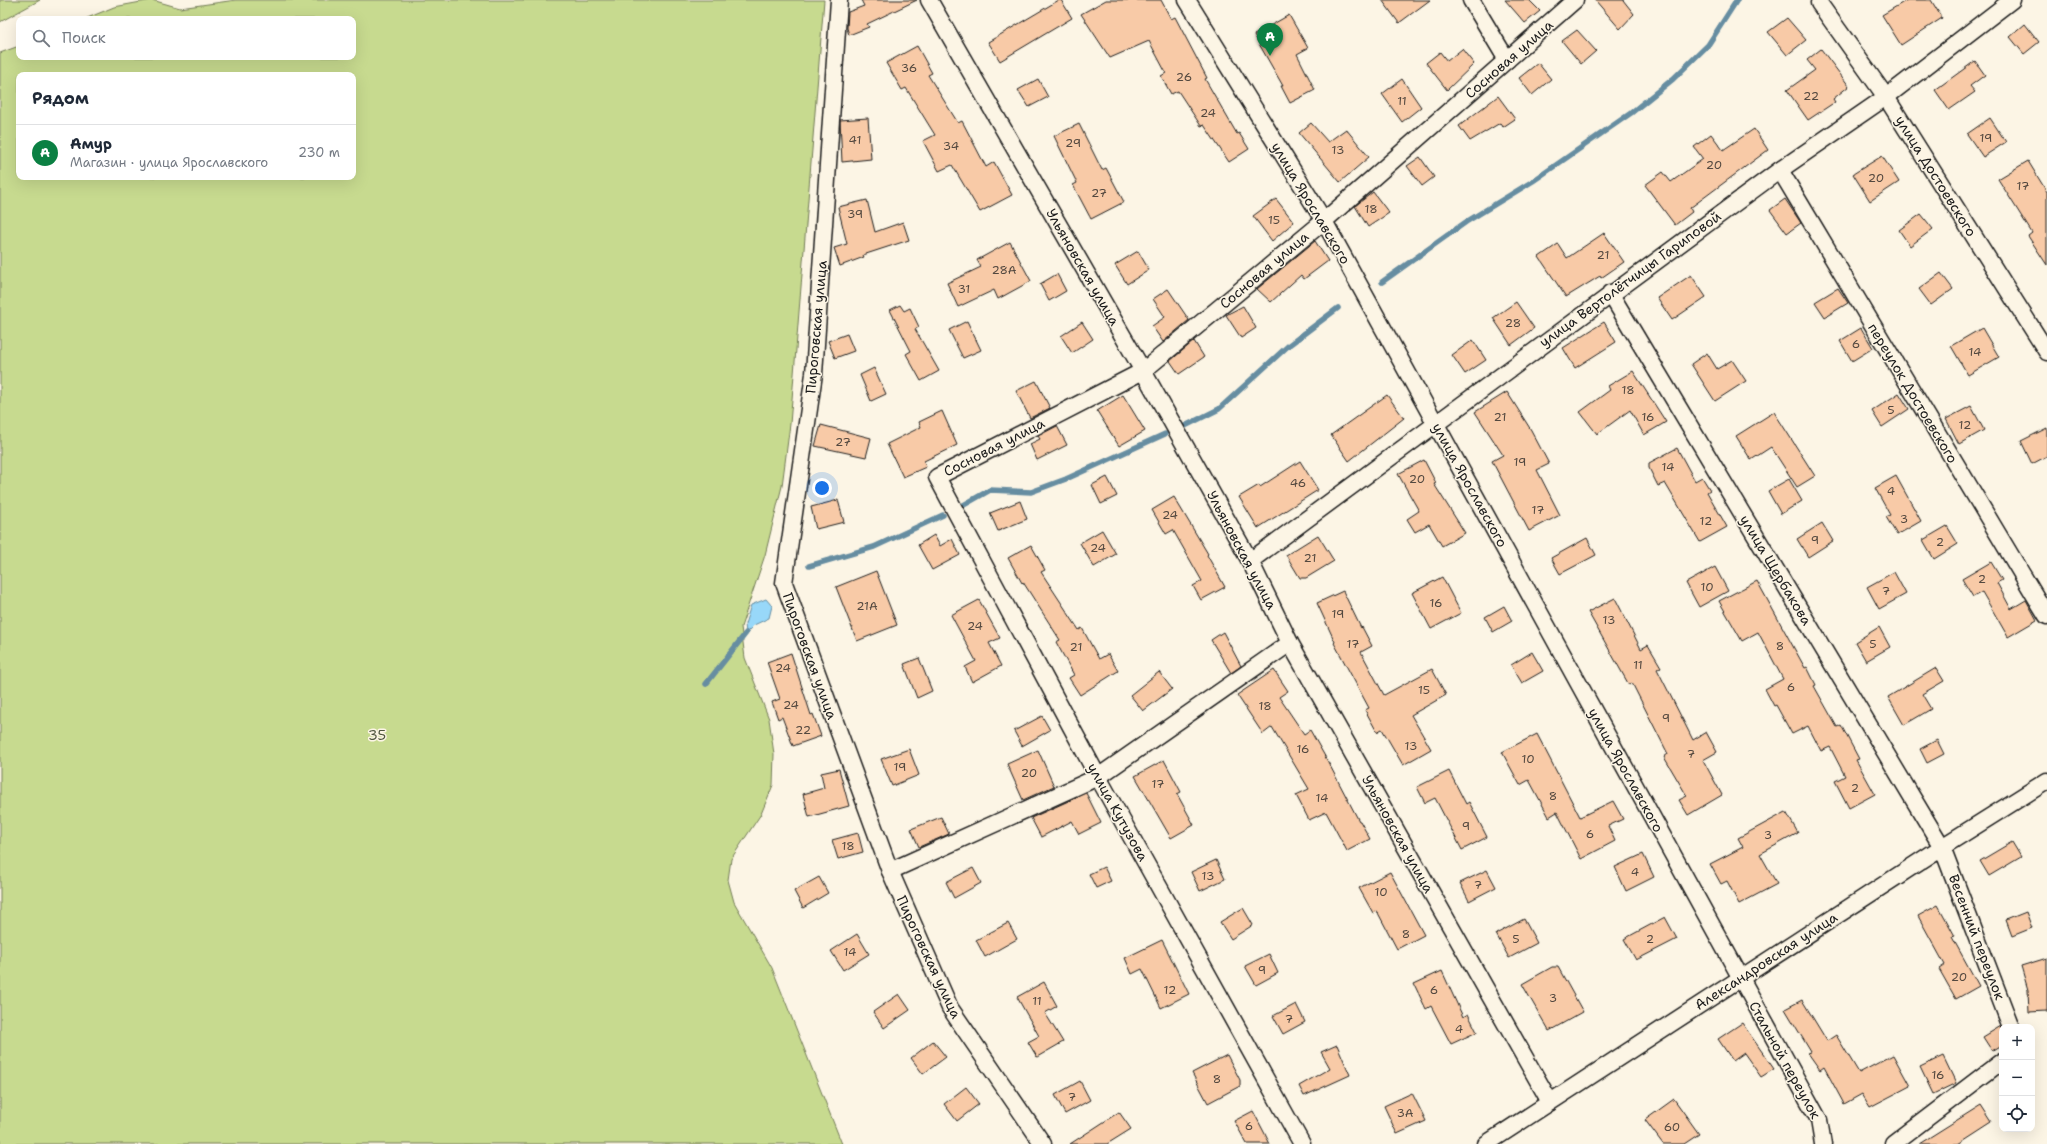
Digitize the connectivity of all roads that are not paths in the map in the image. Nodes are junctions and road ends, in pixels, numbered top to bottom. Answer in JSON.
{"nodes":[{"id":1,"x":839,"y":0,"type":"edge"},
{"id":2,"x":930,"y":0,"type":"edge"},
{"id":3,"x":1187,"y":0,"type":"edge"},
{"id":4,"x":1471,"y":0,"type":"edge"},
{"id":5,"x":1575,"y":0,"type":"edge"},
{"id":6,"x":2012,"y":0,"type":"edge"},
{"id":7,"x":1819,"y":3,"type":"dead end"},
{"id":8,"x":1508,"y":60,"type":"junction"},
{"id":9,"x":1886,"y":97,"type":"junction"},
{"id":10,"x":1780,"y":170,"type":"junction"},
{"id":11,"x":1324,"y":221,"type":"junction"},
{"id":12,"x":1610,"y":293,"type":"junction"},
{"id":13,"x":2047,"y":352,"type":"edge"},
{"id":14,"x":1143,"y":371,"type":"junction"},
{"id":15,"x":1436,"y":423,"type":"junction"},
{"id":16,"x":937,"y":477,"type":"joint"},
{"id":17,"x":1250,"y":561,"type":"junction"},
{"id":18,"x":2047,"y":616,"type":"edge"},
{"id":19,"x":1290,"y":643,"type":"junction"},
{"id":20,"x":1098,"y":778,"type":"junction"},
{"id":21,"x":2047,"y":781,"type":"edge"},
{"id":22,"x":1942,"y":847,"type":"junction"},
{"id":23,"x":890,"y":871,"type":"junction"},
{"id":24,"x":1740,"y":978,"type":"junction"},
{"id":25,"x":2010,"y":1024,"type":"edge"},
{"id":26,"x":1999,"y":1063,"type":"edge"},
{"id":27,"x":1550,"y":1102,"type":"junction"},
{"id":28,"x":1042,"y":1144,"type":"edge"},
{"id":29,"x":1302,"y":1144,"type":"edge"},
{"id":30,"x":1486,"y":1144,"type":"edge"},
{"id":31,"x":1824,"y":1144,"type":"edge"},
{"id":32,"x":1893,"y":1144,"type":"edge"}],
"edges":[{"from":1,"to":23,"type":"street","name":"Пироговская улица"},
{"from":2,"to":14,"type":"street","name":"Ульяновская улица"},
{"from":3,"to":11,"type":"street","name":"улица Ярославского"},
{"from":4,"to":8,"type":"street"},
{"from":5,"to":8,"type":"street","name":"Сосновая улица"},
{"from":6,"to":9,"type":"street","name":"улица Вертолётчицы Гариповой"},
{"from":7,"to":9,"type":"street","name":"улица Достоевского"},
{"from":8,"to":11,"type":"street","name":"Сосновая улица"},
{"from":9,"to":10,"type":"street","name":"улица Вертолётчицы Гариповой"},
{"from":9,"to":13,"type":"street","name":"улица Достоевского"},
{"from":10,"to":12,"type":"street","name":"улица Вертолётчицы Гариповой"},
{"from":10,"to":18,"type":"street","name":"переулок Достоевского"},
{"from":11,"to":14,"type":"street","name":"Сосновая улица"},
{"from":11,"to":15,"type":"street","name":"улица Ярославского"},
{"from":12,"to":15,"type":"street","name":"улица Вертолётчицы Гариповой"},
{"from":12,"to":22,"type":"street","name":"улица Щербакова"},
{"from":14,"to":16,"type":"street","name":"Сосновая улица"},
{"from":14,"to":17,"type":"street","name":"Ульяновская улица"},
{"from":15,"to":17,"type":"street","name":"улица Вертолётчицы Гариповой"},
{"from":15,"to":24,"type":"street","name":"улица Ярославского"},
{"from":16,"to":20,"type":"street","name":"улица Кутузова"},
{"from":17,"to":19,"type":"street","name":"Ульяновская улица"},
{"from":19,"to":20,"type":"street"},
{"from":19,"to":27,"type":"street","name":"Ульяновская улица"},
{"from":20,"to":23,"type":"street"},
{"from":20,"to":29,"type":"street","name":"улица Кутузова"},
{"from":21,"to":22,"type":"street","name":"Александровская улица"},
{"from":22,"to":24,"type":"street","name":"Александровская улица"},
{"from":22,"to":25,"type":"street","name":"Весенний переулок"},
{"from":23,"to":28,"type":"street","name":"Пироговская улица"},
{"from":24,"to":27,"type":"street","name":"Александровская улица"},
{"from":24,"to":31,"type":"street","name":"Стальной переулок"},
{"from":26,"to":32,"type":"street"},
{"from":27,"to":30,"type":"street","name":"Александровская улица"}]}
